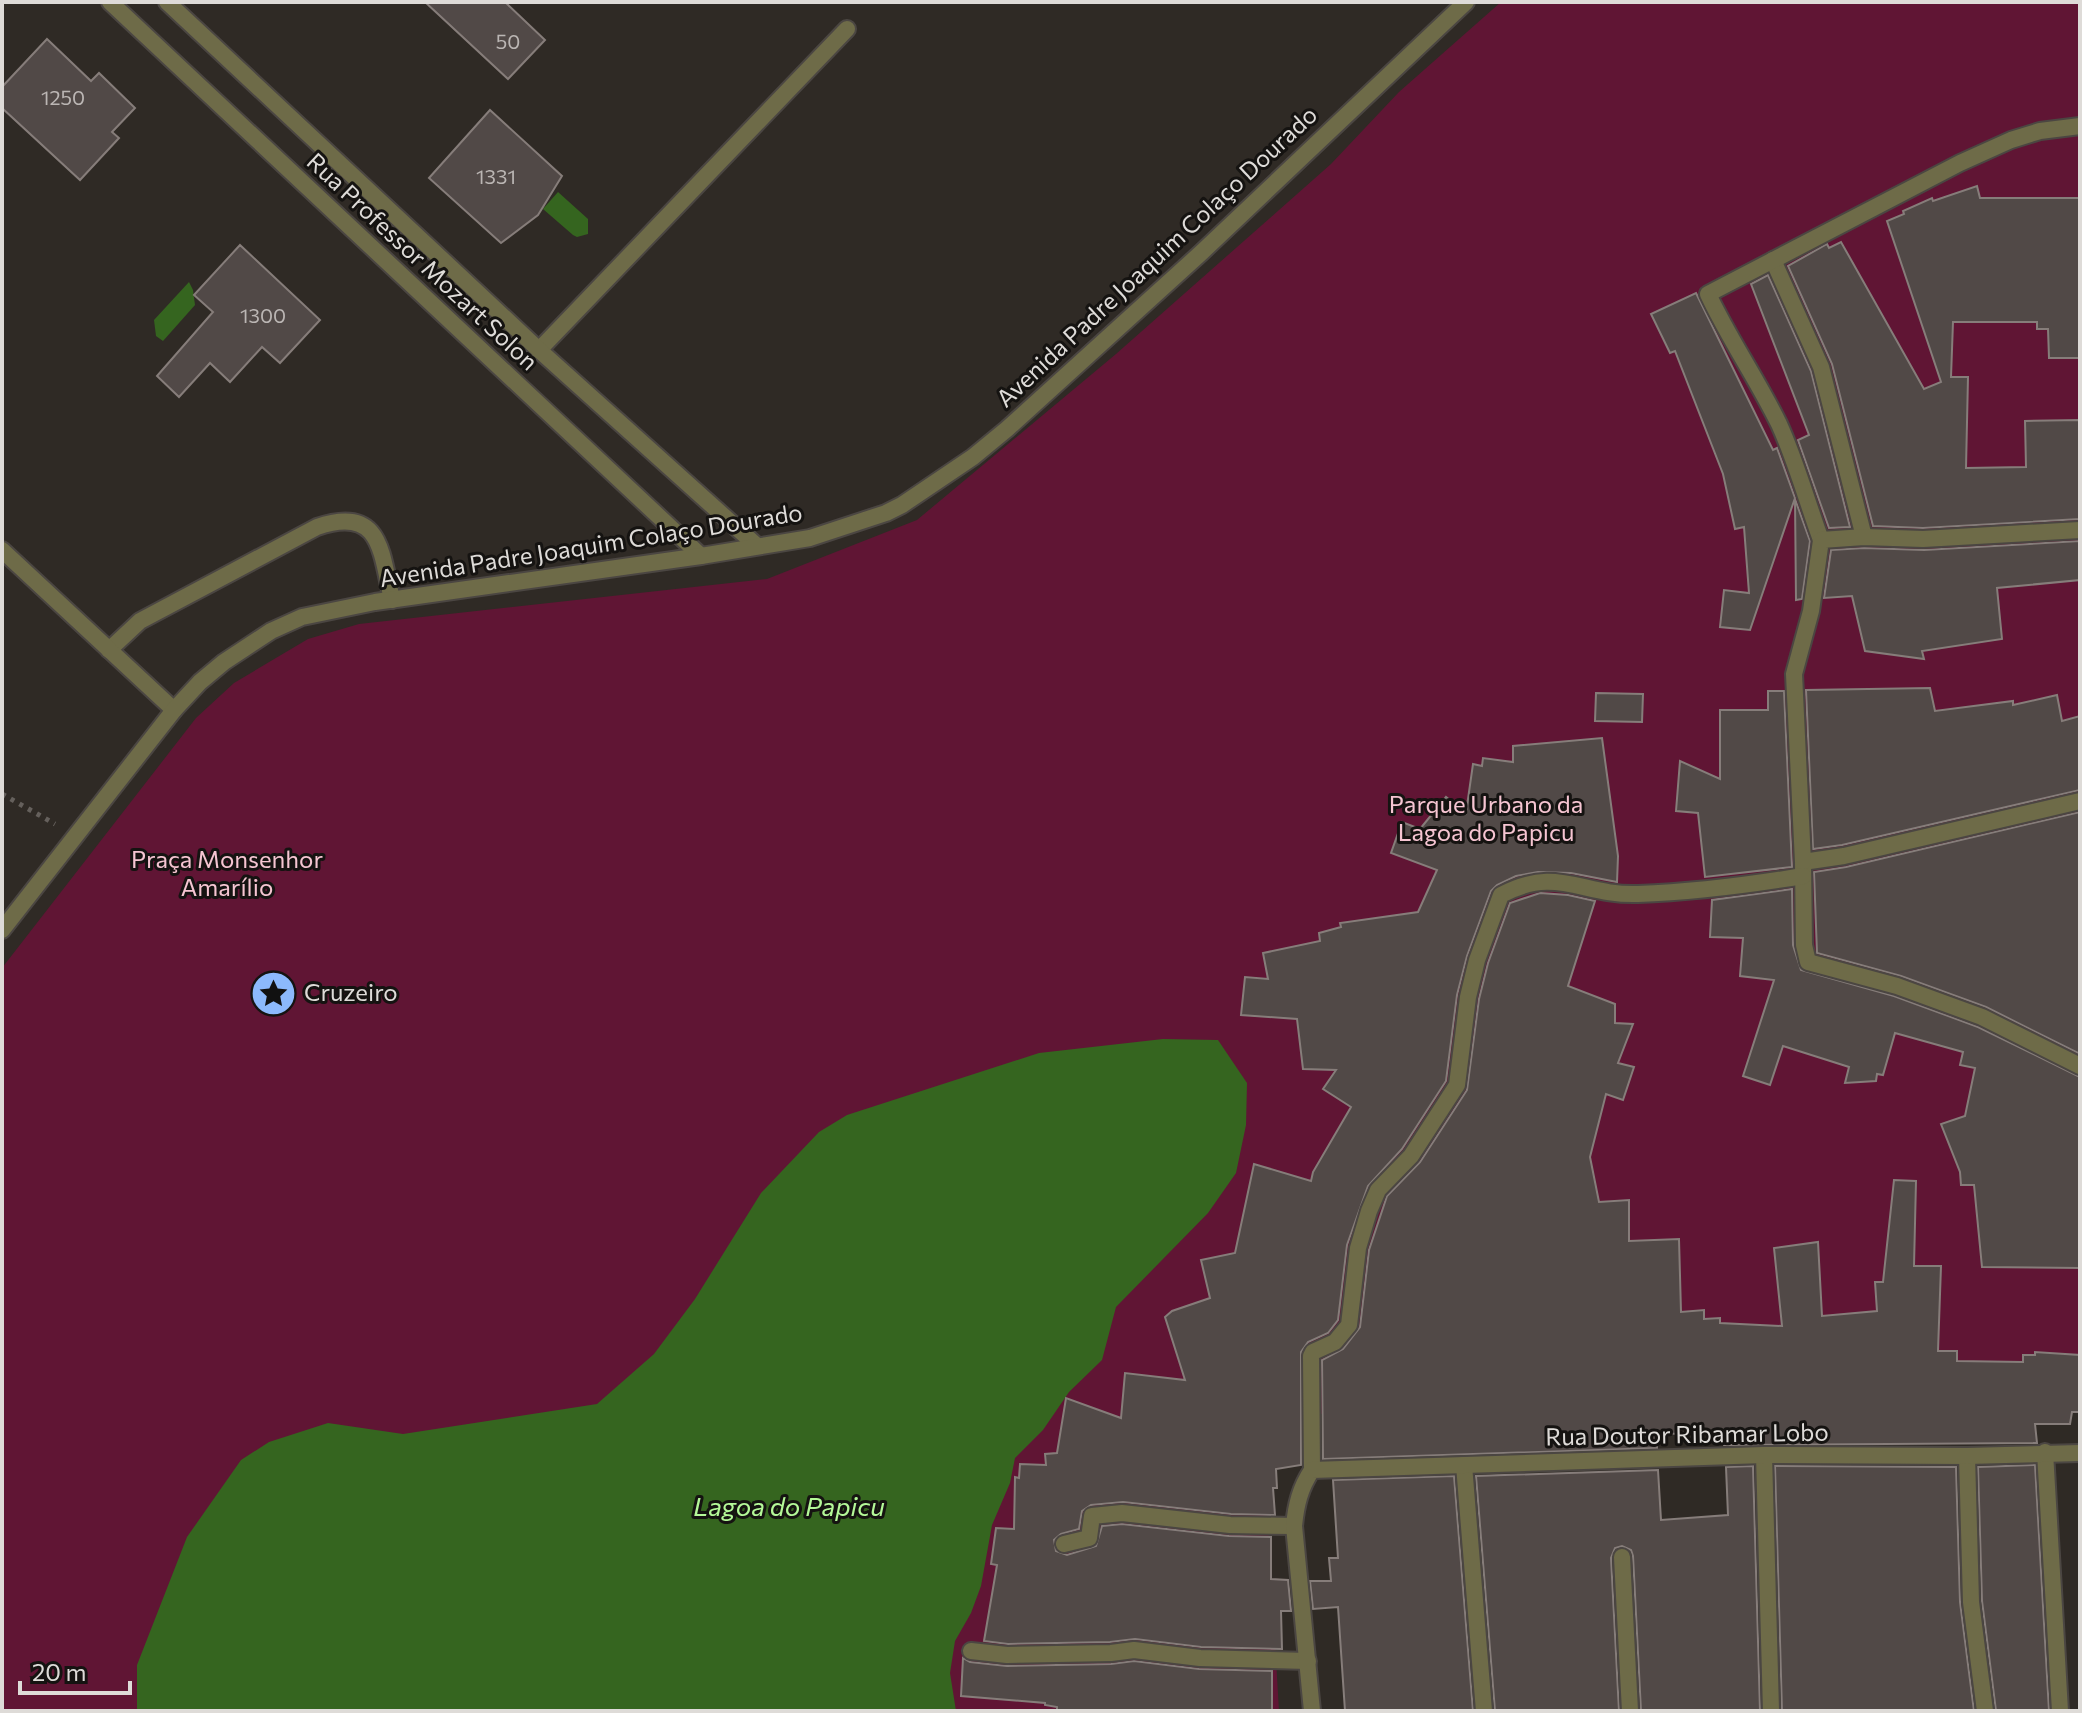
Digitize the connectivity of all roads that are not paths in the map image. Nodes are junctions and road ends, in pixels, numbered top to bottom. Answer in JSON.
{"nodes":[{"id":1,"x":110,"y":2,"type":"edge"},
{"id":2,"x":167,"y":2,"type":"edge"},
{"id":3,"x":1466,"y":2,"type":"edge"},
{"id":4,"x":847,"y":29,"type":"dead end"},
{"id":5,"x":2080,"y":126,"type":"edge"},
{"id":6,"x":1773,"y":260,"type":"junction"},
{"id":7,"x":539,"y":350,"type":"junction"},
{"id":8,"x":2080,"y":530,"type":"edge"},
{"id":9,"x":1864,"y":537,"type":"junction"},
{"id":10,"x":1821,"y":540,"type":"junction"},
{"id":11,"x":757,"y":546,"type":"junction"},
{"id":12,"x":2,"y":550,"type":"edge"},
{"id":13,"x":701,"y":556,"type":"junction"},
{"id":14,"x":392,"y":600,"type":"junction"},
{"id":15,"x":109,"y":650,"type":"junction"},
{"id":16,"x":174,"y":710,"type":"junction"},
{"id":17,"x":2080,"y":801,"type":"edge"},
{"id":18,"x":1803,"y":869,"type":"junction"},
{"id":19,"x":2,"y":930,"type":"edge"},
{"id":20,"x":2080,"y":1066,"type":"edge"},
{"id":21,"x":2045,"y":1452,"type":"junction"},
{"id":22,"x":2080,"y":1453,"type":"edge"},
{"id":23,"x":1764,"y":1455,"type":"junction"},
{"id":24,"x":1967,"y":1456,"type":"junction"},
{"id":25,"x":1464,"y":1465,"type":"junction"},
{"id":26,"x":1308,"y":1476,"type":"junction"},
{"id":27,"x":1294,"y":1526,"type":"junction"},
{"id":28,"x":1064,"y":1544,"type":"dead end"},
{"id":29,"x":1622,"y":1557,"type":"dead end"},
{"id":30,"x":971,"y":1651,"type":"dead end"},
{"id":31,"x":1308,"y":1661,"type":"junction"},
{"id":32,"x":1312,"y":1711,"type":"edge"},
{"id":33,"x":1484,"y":1711,"type":"edge"},
{"id":34,"x":1630,"y":1711,"type":"edge"},
{"id":35,"x":1771,"y":1711,"type":"edge"},
{"id":36,"x":1985,"y":1711,"type":"edge"},
{"id":37,"x":2060,"y":1711,"type":"edge"}],
"edges":[{"from":1,"to":13,"type":"street","name":"Rua Professor Mozart Solon"},
{"from":2,"to":7,"type":"street","name":"Rua Professor Mozart Solon"},
{"from":3,"to":11,"type":"street","name":"Avenida Padre Joaquim Colaço Dourado"},
{"from":4,"to":7,"type":"street"},
{"from":5,"to":6,"type":"street"},
{"from":6,"to":9,"type":"street"},
{"from":6,"to":10,"type":"street"},
{"from":7,"to":11,"type":"street","name":"Rua Professor Mozart Solon"},
{"from":8,"to":9,"type":"street"},
{"from":9,"to":10,"type":"street"},
{"from":10,"to":18,"type":"street"},
{"from":11,"to":13,"type":"street","name":"Avenida Padre Joaquim Colaço Dourado"},
{"from":12,"to":15,"type":"street"},
{"from":13,"to":14,"type":"street","name":"Avenida Padre Joaquim Colaço Dourado"},
{"from":14,"to":15,"type":"street"},
{"from":14,"to":16,"type":"street","name":"Avenida Padre Joaquim Colaço Dourado"},
{"from":15,"to":16,"type":"street"},
{"from":16,"to":19,"type":"street","name":"Avenida Padre Joaquim Colaço Dourado"},
{"from":17,"to":18,"type":"street"},
{"from":18,"to":20,"type":"street"},
{"from":18,"to":26,"type":"street"},
{"from":21,"to":22,"type":"street","name":"Rua Doutor Ribamar Lobo"},
{"from":21,"to":24,"type":"street","name":"Rua Doutor Ribamar Lobo"},
{"from":21,"to":37,"type":"street"},
{"from":23,"to":24,"type":"street","name":"Rua Doutor Ribamar Lobo"},
{"from":23,"to":25,"type":"street","name":"Rua Doutor Ribamar Lobo"},
{"from":23,"to":35,"type":"street"},
{"from":24,"to":36,"type":"street"},
{"from":25,"to":26,"type":"street","name":"Rua Doutor Ribamar Lobo"},
{"from":25,"to":33,"type":"street"},
{"from":26,"to":27,"type":"street"},
{"from":27,"to":28,"type":"street"},
{"from":27,"to":31,"type":"street"},
{"from":29,"to":34,"type":"street"},
{"from":30,"to":31,"type":"street"},
{"from":31,"to":32,"type":"street"}]}
